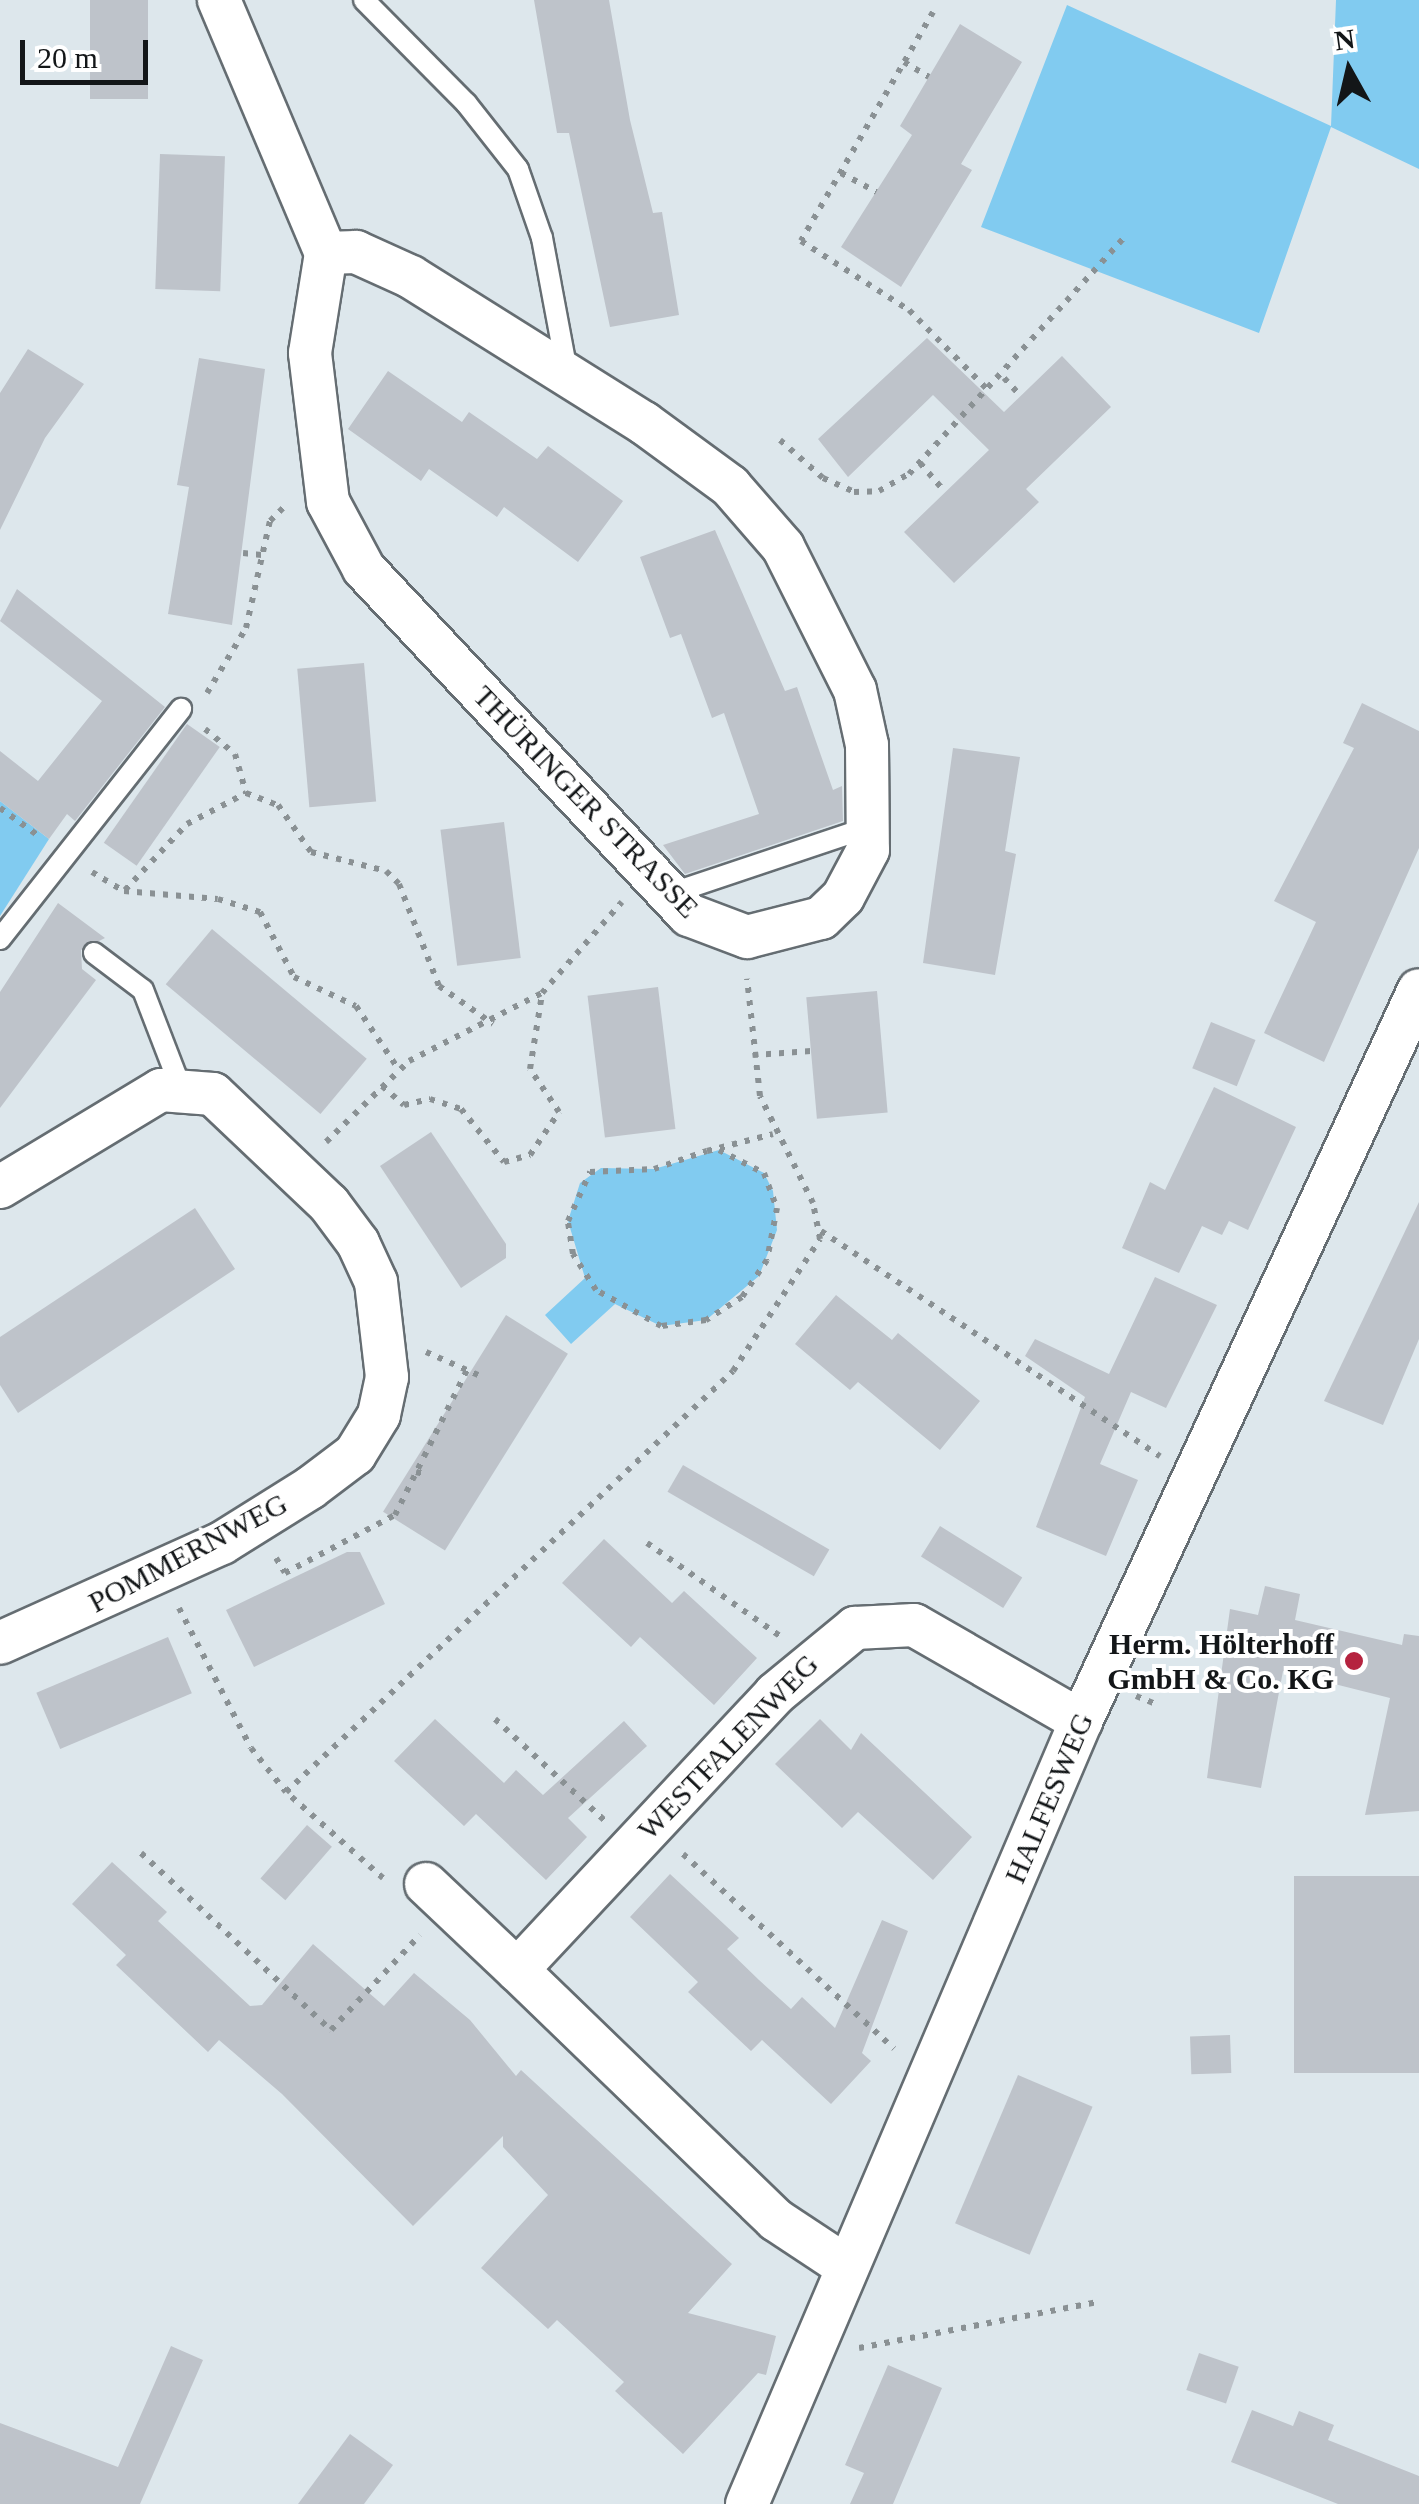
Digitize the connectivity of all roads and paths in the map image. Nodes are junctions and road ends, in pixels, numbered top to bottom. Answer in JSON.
{"nodes":[{"id":1,"x":219,"y":0,"type":"edge"},
{"id":2,"x":364,"y":0,"type":"edge"},
{"id":3,"x":933,"y":12,"type":"dead end"},
{"id":4,"x":904,"y":62,"type":"junction"},
{"id":5,"x":930,"y":77,"type":"dead end"},
{"id":6,"x":840,"y":173,"type":"junction"},
{"id":7,"x":876,"y":192,"type":"dead end"},
{"id":8,"x":1123,"y":238,"type":"dead end"},
{"id":9,"x":326,"y":253,"type":"junction"},
{"id":10,"x":568,"y":376,"type":"junction"},
{"id":11,"x":1004,"y":378,"type":"junction"},
{"id":12,"x":990,"y":392,"type":"junction"},
{"id":13,"x":1022,"y":396,"type":"dead end"},
{"id":14,"x":780,"y":440,"type":"dead end"},
{"id":15,"x":920,"y":463,"type":"junction"},
{"id":16,"x":326,"y":492,"type":"junction"},
{"id":17,"x":945,"y":492,"type":"dead end"},
{"id":18,"x":244,"y":553,"type":"dead end"},
{"id":19,"x":262,"y":555,"type":"junction"},
{"id":20,"x":180,"y":709,"type":"junction"},
{"id":21,"x":246,"y":793,"type":"junction"},
{"id":22,"x":0,"y":808,"type":"edge"},
{"id":23,"x":872,"y":826,"type":"junction"},
{"id":24,"x":46,"y":842,"type":"dead end"},
{"id":25,"x":64,"y":856,"type":"junction"},
{"id":26,"x":656,"y":883,"type":"junction"},
{"id":27,"x":124,"y":891,"type":"junction"},
{"id":28,"x":0,"y":940,"type":"edge"},
{"id":29,"x":94,"y":954,"type":"dead end"},
{"id":30,"x":1419,"y":990,"type":"edge"},
{"id":31,"x":747,"y":991,"type":"dead end"},
{"id":32,"x":542,"y":993,"type":"junction"},
{"id":33,"x":493,"y":1024,"type":"junction"},
{"id":34,"x":811,"y":1051,"type":"dead end"},
{"id":35,"x":753,"y":1055,"type":"junction"},
{"id":36,"x":398,"y":1070,"type":"junction"},
{"id":37,"x":180,"y":1086,"type":"junction"},
{"id":38,"x":382,"y":1086,"type":"junction"},
{"id":39,"x":774,"y":1134,"type":"junction"},
{"id":40,"x":720,"y":1150,"type":"junction"},
{"id":41,"x":297,"y":1172,"type":"junction"},
{"id":42,"x":0,"y":1187,"type":"edge"},
{"id":43,"x":820,"y":1230,"type":"junction"},
{"id":44,"x":416,"y":1472,"type":"dead end"},
{"id":45,"x":428,"y":1475,"type":"dead end"},
{"id":46,"x":1191,"y":1476,"type":"junction"},
{"id":47,"x":647,"y":1543,"type":"dead end"},
{"id":48,"x":178,"y":1607,"type":"dead end"},
{"id":49,"x":0,"y":1643,"type":"edge"},
{"id":50,"x":805,"y":1664,"type":"junction"},
{"id":51,"x":495,"y":1719,"type":"dead end"},
{"id":52,"x":1081,"y":1721,"type":"junction"},
{"id":53,"x":286,"y":1792,"type":"junction"},
{"id":54,"x":643,"y":1836,"type":"junction"},
{"id":55,"x":141,"y":1853,"type":"dead end"},
{"id":56,"x":365,"y":1861,"type":"dead end"},
{"id":57,"x":437,"y":1895,"type":"joint"},
{"id":58,"x":517,"y":1970,"type":"junction"},
{"id":59,"x":929,"y":2080,"type":"junction"},
{"id":60,"x":847,"y":2266,"type":"junction"},
{"id":61,"x":1098,"y":2302,"type":"dead end"},
{"id":62,"x":816,"y":2342,"type":"junction"},
{"id":63,"x":747,"y":2504,"type":"edge"}],
"edges":[{"from":1,"to":9,"type":"street"},
{"from":2,"to":10,"type":"lane"},
{"from":3,"to":4,"type":"path"},
{"from":4,"to":5,"type":"path"},
{"from":4,"to":6,"type":"path"},
{"from":6,"to":7,"type":"path"},
{"from":6,"to":12,"type":"path"},
{"from":8,"to":11,"type":"path"},
{"from":9,"to":10,"type":"street","name":"THÜRINGER STRASSE"},
{"from":9,"to":16,"type":"street","name":"THÜRINGER STRASSE"},
{"from":10,"to":23,"type":"street","name":"THÜRINGER STRASSE"},
{"from":11,"to":12,"type":"path"},
{"from":11,"to":13,"type":"path"},
{"from":12,"to":15,"type":"path"},
{"from":14,"to":15,"type":"path"},
{"from":15,"to":17,"type":"path"},
{"from":16,"to":19,"type":"path"},
{"from":16,"to":26,"type":"street","name":"THÜRINGER STRASSE"},
{"from":18,"to":19,"type":"path"},
{"from":19,"to":20,"type":"path"},
{"from":20,"to":21,"type":"path"},
{"from":20,"to":25,"type":"lane"},
{"from":21,"to":27,"type":"path"},
{"from":21,"to":33,"type":"path"},
{"from":22,"to":24,"type":"path"},
{"from":23,"to":26,"type":"lane"},
{"from":23,"to":26,"type":"street","name":"THÜRINGER STRASSE"},
{"from":25,"to":27,"type":"path"},
{"from":25,"to":28,"type":"lane"},
{"from":26,"to":32,"type":"path"},
{"from":27,"to":36,"type":"path"},
{"from":29,"to":37,"type":"lane"},
{"from":30,"to":46,"type":"street","name":"HALFESWEG"},
{"from":31,"to":35,"type":"path"},
{"from":32,"to":33,"type":"path"},
{"from":32,"to":38,"type":"path"},
{"from":33,"to":36,"type":"path"},
{"from":34,"to":35,"type":"path"},
{"from":35,"to":39,"type":"path"},
{"from":36,"to":38,"type":"path"},
{"from":37,"to":41,"type":"street","name":"POMMERNWEG"},
{"from":37,"to":42,"type":"street"},
{"from":38,"to":41,"type":"path"},
{"from":39,"to":40,"type":"path"},
{"from":39,"to":43,"type":"path"},
{"from":40,"to":40,"type":"path"},
{"from":41,"to":49,"type":"street","name":"POMMERNWEG"},
{"from":43,"to":46,"type":"path"},
{"from":43,"to":53,"type":"path"},
{"from":44,"to":45,"type":"path"},
{"from":46,"to":52,"type":"street","name":"HALFESWEG"},
{"from":47,"to":50,"type":"path"},
{"from":48,"to":53,"type":"path"},
{"from":50,"to":52,"type":"street","name":"WESTFALENWEG"},
{"from":50,"to":54,"type":"street","name":"WESTFALENWEG"},
{"from":51,"to":54,"type":"path"},
{"from":52,"to":59,"type":"street","name":"HALFESWEG"},
{"from":53,"to":56,"type":"path"},
{"from":54,"to":58,"type":"street","name":"WESTFALENWEG"},
{"from":54,"to":59,"type":"path"},
{"from":55,"to":57,"type":"path"},
{"from":57,"to":58,"type":"street"},
{"from":58,"to":60,"type":"street"},
{"from":59,"to":60,"type":"street","name":"HALFESWEG"},
{"from":60,"to":62,"type":"street","name":"HALFESWEG"},
{"from":61,"to":62,"type":"path"},
{"from":62,"to":63,"type":"street","name":"HALFESWEG"}]}
